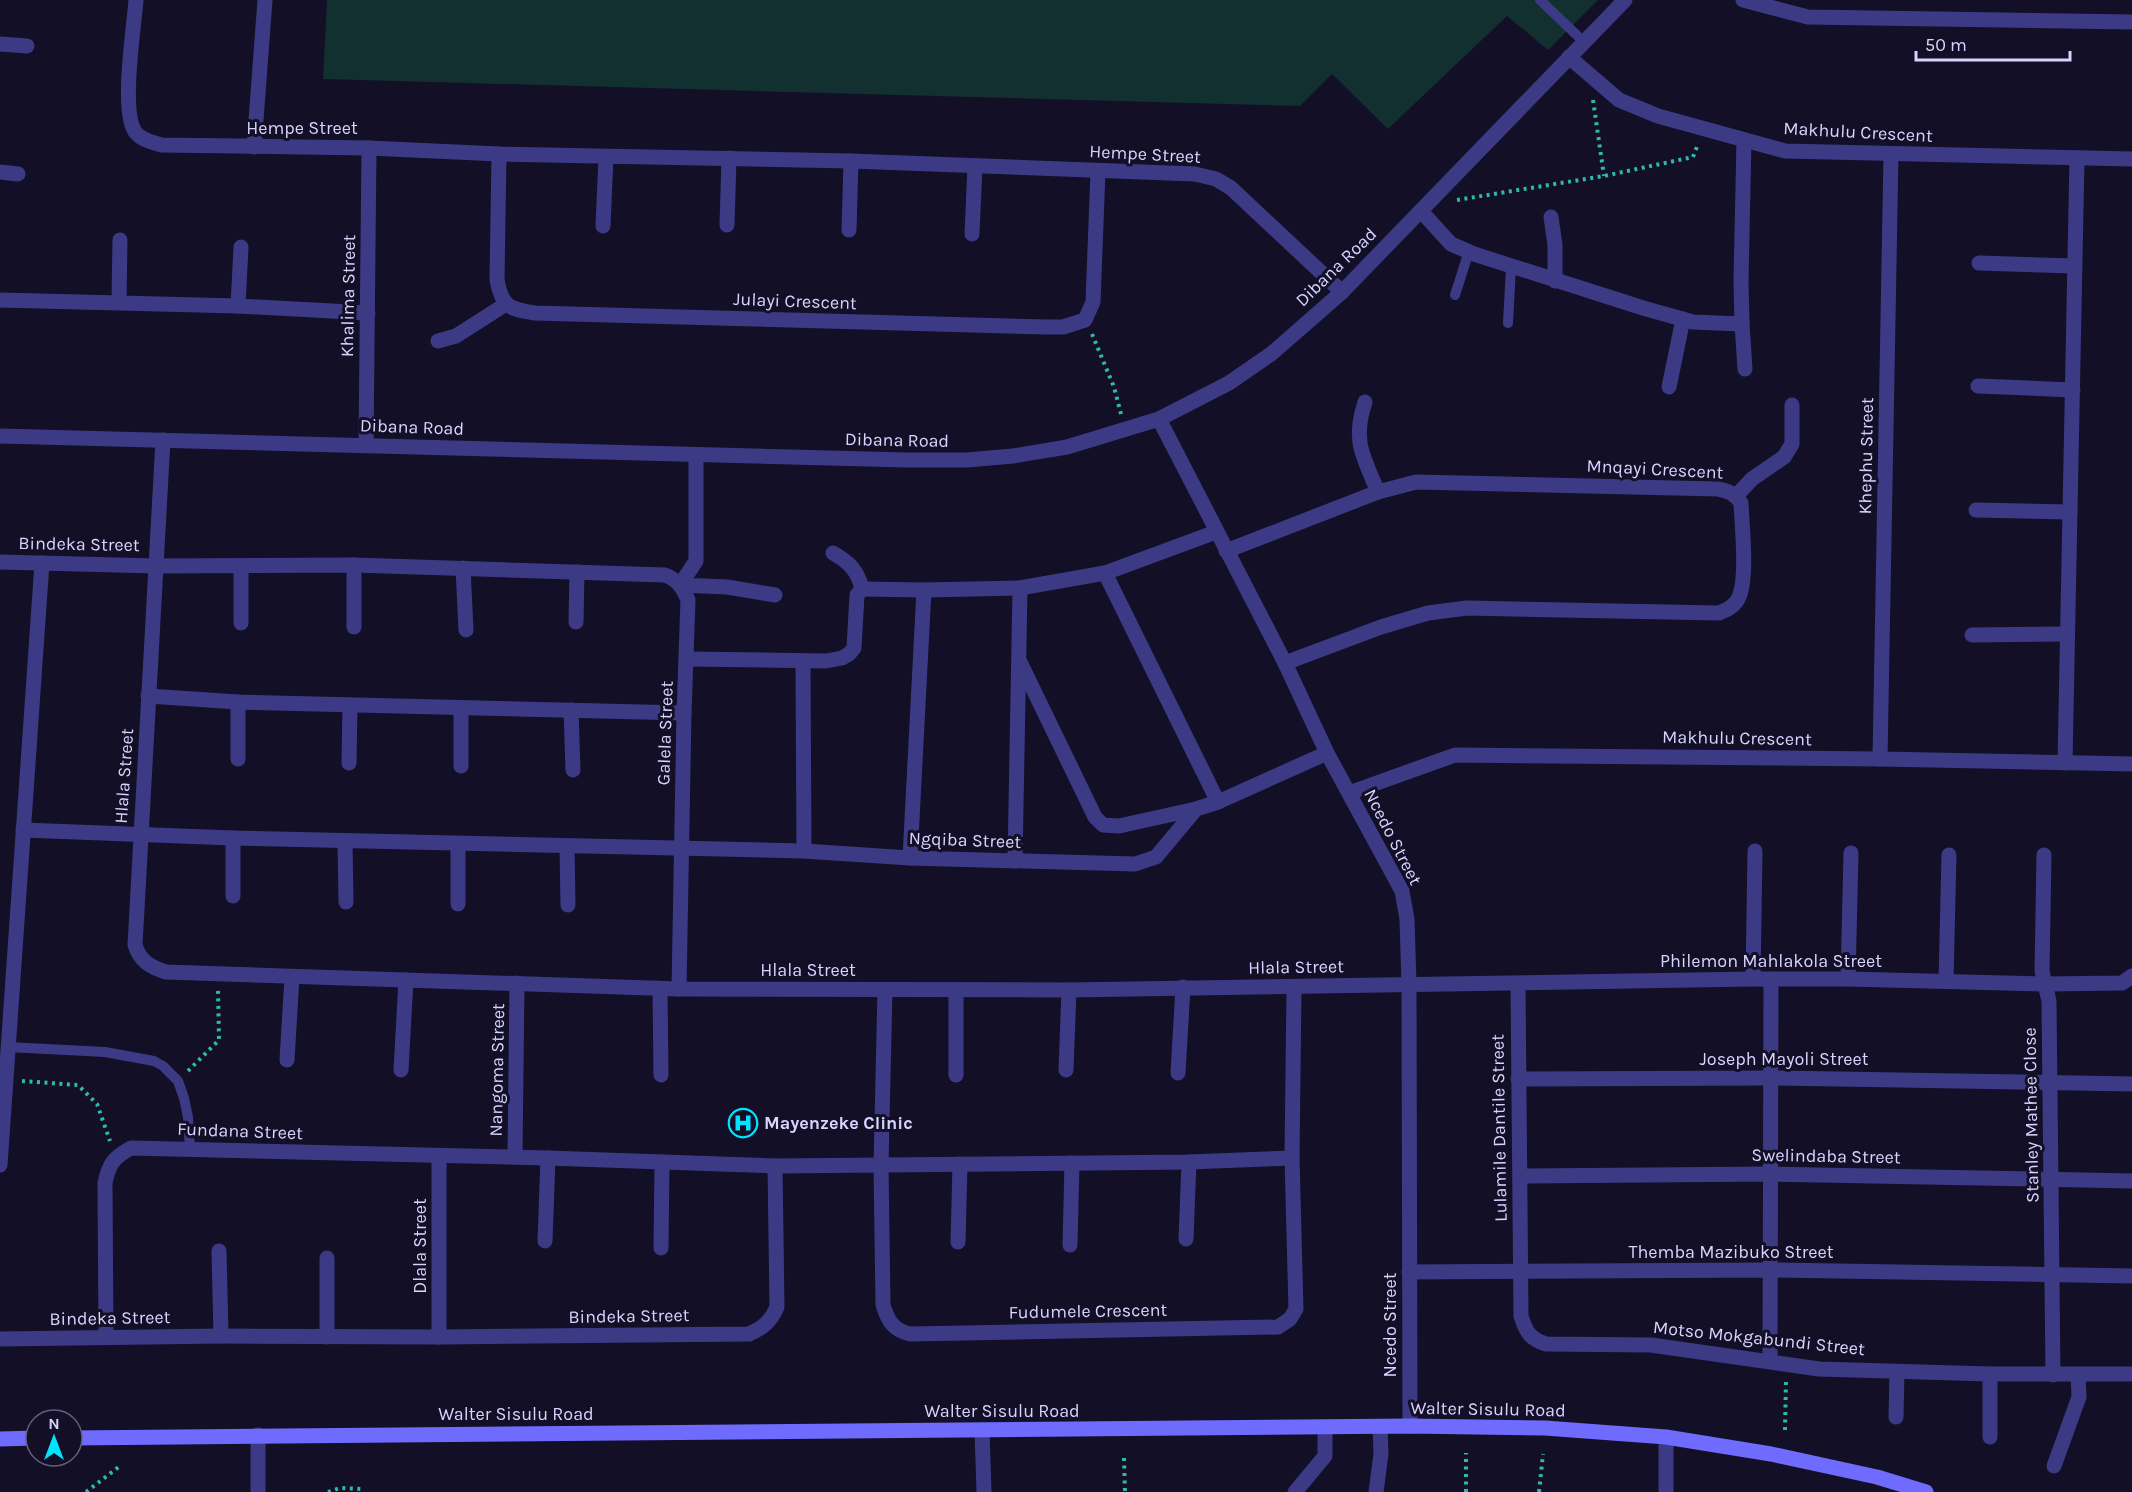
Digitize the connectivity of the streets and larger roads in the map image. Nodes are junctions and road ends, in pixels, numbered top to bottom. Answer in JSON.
{"nodes":[{"id":1,"x":136,"y":0,"type":"edge"},
{"id":2,"x":264,"y":0,"type":"edge"},
{"id":3,"x":1625,"y":0,"type":"edge"},
{"id":4,"x":1743,"y":0,"type":"edge"},
{"id":5,"x":2132,"y":22,"type":"edge"},
{"id":6,"x":0,"y":44,"type":"edge"},
{"id":7,"x":27,"y":46,"type":"dead end"},
{"id":8,"x":1569,"y":57,"type":"junction"},
{"id":9,"x":1744,"y":140,"type":"junction"},
{"id":10,"x":254,"y":147,"type":"junction"},
{"id":11,"x":369,"y":148,"type":"junction"},
{"id":12,"x":499,"y":154,"type":"junction"},
{"id":13,"x":1891,"y":154,"type":"junction"},
{"id":14,"x":606,"y":157,"type":"junction"},
{"id":15,"x":729,"y":158,"type":"junction"},
{"id":16,"x":2077,"y":158,"type":"junction"},
{"id":17,"x":2132,"y":159,"type":"edge"},
{"id":18,"x":851,"y":161,"type":"junction"},
{"id":19,"x":975,"y":166,"type":"junction"},
{"id":20,"x":1098,"y":171,"type":"junction"},
{"id":21,"x":0,"y":172,"type":"edge"},
{"id":22,"x":18,"y":174,"type":"dead end"},
{"id":23,"x":1424,"y":208,"type":"junction"},
{"id":24,"x":1551,"y":217,"type":"dead end"},
{"id":25,"x":727,"y":225,"type":"dead end"},
{"id":26,"x":603,"y":226,"type":"dead end"},
{"id":27,"x":849,"y":230,"type":"dead end"},
{"id":28,"x":972,"y":234,"type":"dead end"},
{"id":29,"x":120,"y":240,"type":"dead end"},
{"id":30,"x":241,"y":247,"type":"dead end"},
{"id":31,"x":1978,"y":263,"type":"dead end"},
{"id":32,"x":2074,"y":266,"type":"junction"},
{"id":33,"x":1555,"y":281,"type":"junction"},
{"id":34,"x":1342,"y":292,"type":"junction"},
{"id":35,"x":0,"y":300,"type":"edge"},
{"id":36,"x":119,"y":302,"type":"junction"},
{"id":37,"x":506,"y":304,"type":"junction"},
{"id":38,"x":238,"y":306,"type":"junction"},
{"id":39,"x":368,"y":313,"type":"junction"},
{"id":40,"x":1683,"y":319,"type":"junction"},
{"id":41,"x":1743,"y":324,"type":"junction"},
{"id":42,"x":438,"y":341,"type":"dead end"},
{"id":43,"x":1745,"y":369,"type":"dead end"},
{"id":44,"x":1978,"y":386,"type":"dead end"},
{"id":45,"x":1670,"y":387,"type":"dead end"},
{"id":46,"x":2073,"y":390,"type":"junction"},
{"id":47,"x":1365,"y":402,"type":"dead end"},
{"id":48,"x":1792,"y":405,"type":"dead end"},
{"id":49,"x":1159,"y":419,"type":"junction"},
{"id":50,"x":0,"y":436,"type":"edge"},
{"id":51,"x":163,"y":440,"type":"junction"},
{"id":52,"x":366,"y":445,"type":"junction"},
{"id":53,"x":696,"y":454,"type":"junction"},
{"id":54,"x":1378,"y":492,"type":"junction"},
{"id":55,"x":1736,"y":495,"type":"junction"},
{"id":56,"x":1976,"y":510,"type":"dead end"},
{"id":57,"x":2070,"y":512,"type":"junction"},
{"id":58,"x":1216,"y":532,"type":"junction"},
{"id":59,"x":1226,"y":551,"type":"junction"},
{"id":60,"x":833,"y":553,"type":"dead end"},
{"id":61,"x":0,"y":562,"type":"edge"},
{"id":62,"x":42,"y":563,"type":"junction"},
{"id":63,"x":354,"y":565,"type":"junction"},
{"id":64,"x":156,"y":566,"type":"junction"},
{"id":65,"x":241,"y":566,"type":"junction"},
{"id":66,"x":463,"y":568,"type":"junction"},
{"id":67,"x":577,"y":572,"type":"junction"},
{"id":68,"x":1105,"y":573,"type":"junction"},
{"id":69,"x":680,"y":585,"type":"junction"},
{"id":70,"x":1020,"y":588,"type":"junction"},
{"id":71,"x":862,"y":589,"type":"junction"},
{"id":72,"x":924,"y":590,"type":"junction"},
{"id":73,"x":775,"y":595,"type":"dead end"},
{"id":74,"x":241,"y":622,"type":"dead end"},
{"id":75,"x":576,"y":622,"type":"dead end"},
{"id":76,"x":354,"y":627,"type":"dead end"},
{"id":77,"x":466,"y":630,"type":"dead end"},
{"id":78,"x":2067,"y":634,"type":"junction"},
{"id":79,"x":1972,"y":635,"type":"dead end"},
{"id":80,"x":687,"y":659,"type":"junction"},
{"id":81,"x":803,"y":662,"type":"junction"},
{"id":82,"x":1020,"y":662,"type":"junction"},
{"id":83,"x":1285,"y":663,"type":"junction"},
{"id":84,"x":148,"y":696,"type":"junction"},
{"id":85,"x":238,"y":702,"type":"junction"},
{"id":86,"x":350,"y":705,"type":"junction"},
{"id":87,"x":461,"y":708,"type":"junction"},
{"id":88,"x":571,"y":710,"type":"junction"},
{"id":89,"x":684,"y":713,"type":"junction"},
{"id":90,"x":1327,"y":753,"type":"junction"},
{"id":91,"x":238,"y":759,"type":"dead end"},
{"id":92,"x":1880,"y":759,"type":"junction"},
{"id":93,"x":349,"y":763,"type":"dead end"},
{"id":94,"x":2065,"y":763,"type":"junction"},
{"id":95,"x":2132,"y":764,"type":"edge"},
{"id":96,"x":461,"y":766,"type":"dead end"},
{"id":97,"x":573,"y":770,"type":"dead end"},
{"id":98,"x":1349,"y":793,"type":"junction"},
{"id":99,"x":1218,"y":802,"type":"junction"},
{"id":100,"x":1196,"y":809,"type":"junction"},
{"id":101,"x":23,"y":830,"type":"junction"},
{"id":102,"x":140,"y":836,"type":"junction"},
{"id":103,"x":233,"y":838,"type":"junction"},
{"id":104,"x":345,"y":841,"type":"junction"},
{"id":105,"x":458,"y":844,"type":"junction"},
{"id":106,"x":567,"y":847,"type":"junction"},
{"id":107,"x":682,"y":850,"type":"junction"},
{"id":108,"x":804,"y":851,"type":"junction"},
{"id":109,"x":1755,"y":851,"type":"dead end"},
{"id":110,"x":1851,"y":853,"type":"dead end"},
{"id":111,"x":1949,"y":855,"type":"dead end"},
{"id":112,"x":2044,"y":855,"type":"dead end"},
{"id":113,"x":910,"y":858,"type":"junction"},
{"id":114,"x":1015,"y":861,"type":"junction"},
{"id":115,"x":233,"y":897,"type":"dead end"},
{"id":116,"x":346,"y":902,"type":"dead end"},
{"id":117,"x":458,"y":904,"type":"dead end"},
{"id":118,"x":568,"y":905,"type":"dead end"},
{"id":119,"x":7,"y":968,"type":"edge"},
{"id":120,"x":2132,"y":976,"type":"edge"},
{"id":121,"x":292,"y":977,"type":"junction"},
{"id":122,"x":1752,"y":979,"type":"junction"},
{"id":123,"x":1848,"y":979,"type":"junction"},
{"id":124,"x":406,"y":980,"type":"junction"},
{"id":125,"x":1771,"y":980,"type":"junction"},
{"id":126,"x":1946,"y":981,"type":"junction"},
{"id":127,"x":518,"y":982,"type":"junction"},
{"id":128,"x":1409,"y":984,"type":"junction"},
{"id":129,"x":1518,"y":984,"type":"junction"},
{"id":130,"x":2045,"y":984,"type":"junction"},
{"id":131,"x":1183,"y":987,"type":"junction"},
{"id":132,"x":1294,"y":988,"type":"junction"},
{"id":133,"x":660,"y":989,"type":"junction"},
{"id":134,"x":679,"y":989,"type":"junction"},
{"id":135,"x":885,"y":990,"type":"junction"},
{"id":136,"x":956,"y":990,"type":"junction"},
{"id":137,"x":1069,"y":990,"type":"junction"},
{"id":138,"x":287,"y":1060,"type":"dead end"},
{"id":139,"x":401,"y":1070,"type":"dead end"},
{"id":140,"x":1065,"y":1070,"type":"dead end"},
{"id":141,"x":1178,"y":1073,"type":"dead end"},
{"id":142,"x":661,"y":1075,"type":"dead end"},
{"id":143,"x":956,"y":1075,"type":"dead end"},
{"id":144,"x":1771,"y":1078,"type":"junction"},
{"id":145,"x":1518,"y":1079,"type":"junction"},
{"id":146,"x":2050,"y":1083,"type":"junction"},
{"id":147,"x":2132,"y":1084,"type":"edge"},
{"id":148,"x":439,"y":1156,"type":"junction"},
{"id":149,"x":515,"y":1157,"type":"junction"},
{"id":150,"x":548,"y":1158,"type":"junction"},
{"id":151,"x":1292,"y":1158,"type":"junction"},
{"id":152,"x":1189,"y":1161,"type":"junction"},
{"id":153,"x":662,"y":1162,"type":"junction"},
{"id":154,"x":1071,"y":1162,"type":"junction"},
{"id":155,"x":960,"y":1164,"type":"junction"},
{"id":156,"x":0,"y":1165,"type":"edge"},
{"id":157,"x":881,"y":1165,"type":"junction"},
{"id":158,"x":775,"y":1166,"type":"junction"},
{"id":159,"x":1771,"y":1174,"type":"junction"},
{"id":160,"x":1520,"y":1176,"type":"junction"},
{"id":161,"x":2052,"y":1180,"type":"junction"},
{"id":162,"x":2132,"y":1181,"type":"edge"},
{"id":163,"x":1186,"y":1239,"type":"dead end"},
{"id":164,"x":545,"y":1241,"type":"dead end"},
{"id":165,"x":958,"y":1242,"type":"dead end"},
{"id":166,"x":1070,"y":1245,"type":"dead end"},
{"id":167,"x":661,"y":1248,"type":"dead end"},
{"id":168,"x":219,"y":1251,"type":"dead end"},
{"id":169,"x":327,"y":1258,"type":"dead end"},
{"id":170,"x":1771,"y":1270,"type":"junction"},
{"id":171,"x":1409,"y":1272,"type":"junction"},
{"id":172,"x":1520,"y":1272,"type":"junction"},
{"id":173,"x":2052,"y":1274,"type":"junction"},
{"id":174,"x":2132,"y":1276,"type":"edge"},
{"id":175,"x":222,"y":1336,"type":"junction"},
{"id":176,"x":106,"y":1337,"type":"junction"},
{"id":177,"x":327,"y":1337,"type":"junction"},
{"id":178,"x":439,"y":1337,"type":"junction"},
{"id":179,"x":0,"y":1340,"type":"edge"},
{"id":180,"x":1770,"y":1360,"type":"junction"},
{"id":181,"x":1898,"y":1372,"type":"junction"},
{"id":182,"x":1990,"y":1374,"type":"junction"},
{"id":183,"x":2132,"y":1374,"type":"edge"},
{"id":184,"x":2053,"y":1375,"type":"junction"},
{"id":185,"x":2078,"y":1375,"type":"junction"},
{"id":186,"x":1896,"y":1417,"type":"dead end"},
{"id":187,"x":1410,"y":1426,"type":"junction"},
{"id":188,"x":1380,"y":1427,"type":"junction"},
{"id":189,"x":1325,"y":1428,"type":"junction"},
{"id":190,"x":982,"y":1430,"type":"junction"},
{"id":191,"x":258,"y":1436,"type":"junction"},
{"id":192,"x":1666,"y":1437,"type":"junction"},
{"id":193,"x":1990,"y":1437,"type":"dead end"},
{"id":194,"x":0,"y":1438,"type":"edge"},
{"id":195,"x":24,"y":1438,"type":"edge"},
{"id":196,"x":84,"y":1438,"type":"edge"},
{"id":197,"x":2054,"y":1466,"type":"dead end"},
{"id":198,"x":258,"y":1492,"type":"edge"},
{"id":199,"x":984,"y":1492,"type":"edge"},
{"id":200,"x":1295,"y":1492,"type":"edge"},
{"id":201,"x":1376,"y":1492,"type":"edge"},
{"id":202,"x":1666,"y":1492,"type":"edge"},
{"id":203,"x":1926,"y":1492,"type":"edge"}],
"edges":[{"from":1,"to":10,"type":"street","name":"Hempe Street"},
{"from":2,"to":10,"type":"street"},
{"from":3,"to":8,"type":"street","name":"Dibana Road"},
{"from":4,"to":5,"type":"street"},
{"from":6,"to":7,"type":"street"},
{"from":8,"to":9,"type":"street","name":"Makhulu Crescent"},
{"from":8,"to":23,"type":"street","name":"Dibana Road"},
{"from":9,"to":13,"type":"street","name":"Makhulu Crescent"},
{"from":9,"to":41,"type":"street"},
{"from":10,"to":11,"type":"street","name":"Hempe Street"},
{"from":11,"to":12,"type":"street","name":"Hempe Street"},
{"from":11,"to":39,"type":"street","name":"Khalima Street"},
{"from":12,"to":14,"type":"street","name":"Hempe Street"},
{"from":12,"to":37,"type":"street"},
{"from":13,"to":16,"type":"street","name":"Makhulu Crescent"},
{"from":13,"to":92,"type":"street","name":"Khephu Street"},
{"from":14,"to":15,"type":"street","name":"Hempe Street"},
{"from":14,"to":26,"type":"street"},
{"from":15,"to":18,"type":"street","name":"Hempe Street"},
{"from":15,"to":25,"type":"street"},
{"from":16,"to":17,"type":"street","name":"Makhulu Crescent"},
{"from":16,"to":32,"type":"street"},
{"from":18,"to":19,"type":"street","name":"Hempe Street"},
{"from":18,"to":27,"type":"street"},
{"from":19,"to":20,"type":"street","name":"Hempe Street"},
{"from":19,"to":28,"type":"street"},
{"from":20,"to":34,"type":"street","name":"Hempe Street"},
{"from":20,"to":37,"type":"street","name":"Julayi Crescent"},
{"from":21,"to":22,"type":"street"},
{"from":23,"to":33,"type":"street"},
{"from":23,"to":34,"type":"street","name":"Dibana Road"},
{"from":24,"to":33,"type":"street"},
{"from":29,"to":36,"type":"street"},
{"from":30,"to":38,"type":"street"},
{"from":31,"to":32,"type":"street"},
{"from":32,"to":46,"type":"street"},
{"from":33,"to":40,"type":"street"},
{"from":34,"to":49,"type":"street","name":"Dibana Road"},
{"from":35,"to":36,"type":"street"},
{"from":36,"to":38,"type":"street"},
{"from":37,"to":42,"type":"street"},
{"from":38,"to":39,"type":"street"},
{"from":39,"to":52,"type":"street","name":"Khalima Street"},
{"from":40,"to":41,"type":"street"},
{"from":40,"to":45,"type":"street"},
{"from":41,"to":43,"type":"street"},
{"from":44,"to":46,"type":"street"},
{"from":46,"to":57,"type":"street"},
{"from":47,"to":54,"type":"street"},
{"from":48,"to":55,"type":"street"},
{"from":49,"to":53,"type":"street","name":"Dibana Road"},
{"from":49,"to":58,"type":"street","name":"Ncedo Street"},
{"from":50,"to":51,"type":"street","name":"Dibana Road"},
{"from":51,"to":52,"type":"street","name":"Dibana Road"},
{"from":51,"to":64,"type":"street","name":"Hlala Street"},
{"from":52,"to":53,"type":"street","name":"Dibana Road"},
{"from":53,"to":69,"type":"street"},
{"from":54,"to":55,"type":"street","name":"Mnqayi Crescent"},
{"from":54,"to":59,"type":"street","name":"Mnqayi Crescent"},
{"from":55,"to":83,"type":"street","name":"Mnqayi Crescent"},
{"from":56,"to":57,"type":"street"},
{"from":57,"to":78,"type":"street"},
{"from":58,"to":59,"type":"street","name":"Ncedo Street"},
{"from":58,"to":68,"type":"street"},
{"from":59,"to":83,"type":"street","name":"Ncedo Street"},
{"from":60,"to":71,"type":"street"},
{"from":61,"to":62,"type":"street","name":"Bindeka Street"},
{"from":62,"to":64,"type":"street","name":"Bindeka Street"},
{"from":62,"to":101,"type":"street"},
{"from":63,"to":65,"type":"street"},
{"from":63,"to":66,"type":"street"},
{"from":63,"to":76,"type":"street"},
{"from":64,"to":65,"type":"street"},
{"from":64,"to":84,"type":"street","name":"Hlala Street"},
{"from":65,"to":74,"type":"street"},
{"from":66,"to":67,"type":"street"},
{"from":66,"to":77,"type":"street"},
{"from":67,"to":69,"type":"street"},
{"from":67,"to":75,"type":"street"},
{"from":68,"to":70,"type":"street"},
{"from":68,"to":99,"type":"street"},
{"from":69,"to":73,"type":"street"},
{"from":69,"to":80,"type":"street","name":"Galela Street"},
{"from":70,"to":72,"type":"street"},
{"from":70,"to":82,"type":"street"},
{"from":71,"to":72,"type":"street"},
{"from":71,"to":81,"type":"street"},
{"from":72,"to":113,"type":"street"},
{"from":78,"to":79,"type":"street"},
{"from":78,"to":94,"type":"street"},
{"from":80,"to":81,"type":"street"},
{"from":80,"to":89,"type":"street","name":"Galela Street"},
{"from":81,"to":108,"type":"street"},
{"from":82,"to":100,"type":"street"},
{"from":82,"to":114,"type":"street"},
{"from":83,"to":90,"type":"street","name":"Ncedo Street"},
{"from":84,"to":85,"type":"street"},
{"from":84,"to":102,"type":"street","name":"Hlala Street"},
{"from":85,"to":86,"type":"street"},
{"from":85,"to":91,"type":"street"},
{"from":86,"to":87,"type":"street"},
{"from":86,"to":93,"type":"street"},
{"from":87,"to":88,"type":"street"},
{"from":87,"to":96,"type":"street"},
{"from":88,"to":89,"type":"street"},
{"from":88,"to":97,"type":"street"},
{"from":89,"to":107,"type":"street","name":"Galela Street"},
{"from":90,"to":98,"type":"street","name":"Ncedo Street"},
{"from":90,"to":99,"type":"street"},
{"from":92,"to":94,"type":"street","name":"Makhulu Crescent"},
{"from":92,"to":98,"type":"street","name":"Makhulu Crescent"},
{"from":94,"to":95,"type":"street","name":"Makhulu Crescent"},
{"from":98,"to":128,"type":"street","name":"Ncedo Street"},
{"from":99,"to":100,"type":"street"},
{"from":100,"to":114,"type":"street","name":"Ngqiba Street"},
{"from":101,"to":102,"type":"street","name":"Ngqiba Street"},
{"from":101,"to":119,"type":"street"},
{"from":102,"to":103,"type":"street","name":"Ngqiba Street"},
{"from":102,"to":121,"type":"street","name":"Hlala Street"},
{"from":103,"to":104,"type":"street","name":"Ngqiba Street"},
{"from":103,"to":115,"type":"street"},
{"from":104,"to":105,"type":"street","name":"Ngqiba Street"},
{"from":104,"to":116,"type":"street"},
{"from":105,"to":106,"type":"street","name":"Ngqiba Street"},
{"from":105,"to":117,"type":"street"},
{"from":106,"to":107,"type":"street","name":"Ngqiba Street"},
{"from":106,"to":118,"type":"street"},
{"from":107,"to":108,"type":"street","name":"Ngqiba Street"},
{"from":107,"to":134,"type":"street","name":"Galela Street"},
{"from":108,"to":113,"type":"street","name":"Ngqiba Street"},
{"from":109,"to":122,"type":"street"},
{"from":110,"to":123,"type":"street"},
{"from":111,"to":126,"type":"street"},
{"from":112,"to":130,"type":"street","name":"Stanley Mathee Close"},
{"from":113,"to":114,"type":"street","name":"Ngqiba Street"},
{"from":119,"to":156,"type":"street"},
{"from":120,"to":130,"type":"street","name":"Philemon Mahlakola Street"},
{"from":121,"to":124,"type":"street","name":"Hlala Street"},
{"from":121,"to":138,"type":"street"},
{"from":122,"to":125,"type":"street","name":"Philemon Mahlakola Street"},
{"from":122,"to":129,"type":"street","name":"Philemon Mahlakola Street"},
{"from":123,"to":125,"type":"street","name":"Philemon Mahlakola Street"},
{"from":123,"to":126,"type":"street","name":"Philemon Mahlakola Street"},
{"from":124,"to":127,"type":"street","name":"Hlala Street"},
{"from":124,"to":139,"type":"street"},
{"from":125,"to":144,"type":"street"},
{"from":126,"to":130,"type":"street","name":"Philemon Mahlakola Street"},
{"from":127,"to":133,"type":"street","name":"Hlala Street"},
{"from":127,"to":149,"type":"street","name":"Nangoma Street"},
{"from":128,"to":129,"type":"street","name":"Philemon Mahlakola Street"},
{"from":128,"to":132,"type":"street","name":"Hlala Street"},
{"from":128,"to":171,"type":"street","name":"Ncedo Street"},
{"from":129,"to":145,"type":"street","name":"Lulamile Dantile Street"},
{"from":130,"to":146,"type":"street","name":"Stanley Mathee Close"},
{"from":131,"to":132,"type":"street","name":"Hlala Street"},
{"from":131,"to":137,"type":"street","name":"Hlala Street"},
{"from":131,"to":141,"type":"street"},
{"from":132,"to":151,"type":"street","name":"Fudumele Crescent"},
{"from":133,"to":134,"type":"street","name":"Hlala Street"},
{"from":133,"to":142,"type":"street"},
{"from":134,"to":135,"type":"street","name":"Hlala Street"},
{"from":135,"to":136,"type":"street","name":"Hlala Street"},
{"from":135,"to":157,"type":"street","name":"Fudumele Crescent"},
{"from":136,"to":137,"type":"street","name":"Hlala Street"},
{"from":136,"to":143,"type":"street"},
{"from":137,"to":140,"type":"street"},
{"from":144,"to":145,"type":"street","name":"Joseph Mayoli Street"},
{"from":144,"to":146,"type":"street","name":"Joseph Mayoli Street"},
{"from":144,"to":159,"type":"street"},
{"from":145,"to":160,"type":"street","name":"Lulamile Dantile Street"},
{"from":146,"to":147,"type":"street","name":"Joseph Mayoli Street"},
{"from":146,"to":161,"type":"street","name":"Stanley Mathee Close"},
{"from":148,"to":149,"type":"street","name":"Fundana Street"},
{"from":148,"to":176,"type":"street","name":"Fundana Street"},
{"from":148,"to":178,"type":"street","name":"Dlala Street"},
{"from":149,"to":150,"type":"street","name":"Fundana Street"},
{"from":150,"to":153,"type":"street","name":"Fundana Street"},
{"from":150,"to":164,"type":"street"},
{"from":151,"to":152,"type":"street","name":"Fundana Street"},
{"from":151,"to":157,"type":"street","name":"Fudumele Crescent"},
{"from":152,"to":154,"type":"street","name":"Fundana Street"},
{"from":152,"to":163,"type":"street"},
{"from":153,"to":158,"type":"street","name":"Fundana Street"},
{"from":153,"to":167,"type":"street"},
{"from":154,"to":155,"type":"street","name":"Fundana Street"},
{"from":154,"to":166,"type":"street"},
{"from":155,"to":157,"type":"street","name":"Fundana Street"},
{"from":155,"to":165,"type":"street"},
{"from":157,"to":158,"type":"street","name":"Fundana Street"},
{"from":158,"to":178,"type":"street","name":"Bindeka Street"},
{"from":159,"to":160,"type":"street","name":"Swelindaba Street"},
{"from":159,"to":161,"type":"street","name":"Swelindaba Street"},
{"from":159,"to":170,"type":"street"},
{"from":160,"to":172,"type":"street","name":"Lulamile Dantile Street"},
{"from":161,"to":162,"type":"street","name":"Swelindaba Street"},
{"from":161,"to":173,"type":"street","name":"Stanley Mathee Close"},
{"from":168,"to":175,"type":"street"},
{"from":169,"to":177,"type":"street"},
{"from":170,"to":172,"type":"street","name":"Themba Mazibuko Street"},
{"from":170,"to":173,"type":"street","name":"Themba Mazibuko Street"},
{"from":170,"to":180,"type":"street"},
{"from":171,"to":172,"type":"street","name":"Themba Mazibuko Street"},
{"from":171,"to":187,"type":"street","name":"Ncedo Street"},
{"from":172,"to":180,"type":"street","name":"Motso Mokgabundi Street"},
{"from":173,"to":174,"type":"street","name":"Themba Mazibuko Street"},
{"from":173,"to":184,"type":"street","name":"Stanley Mathee Close"},
{"from":175,"to":176,"type":"street","name":"Bindeka Street"},
{"from":175,"to":177,"type":"street","name":"Bindeka Street"},
{"from":176,"to":179,"type":"street","name":"Bindeka Street"},
{"from":177,"to":178,"type":"street","name":"Bindeka Street"},
{"from":180,"to":181,"type":"street","name":"Motso Mokgabundi Street"},
{"from":181,"to":182,"type":"street","name":"Motso Mokgabundi Street"},
{"from":181,"to":186,"type":"street"},
{"from":182,"to":184,"type":"street","name":"Motso Mokgabundi Street"},
{"from":182,"to":193,"type":"street"},
{"from":183,"to":185,"type":"street","name":"Motso Mokgabundi Street"},
{"from":184,"to":185,"type":"street","name":"Motso Mokgabundi Street"},
{"from":185,"to":197,"type":"street"},
{"from":187,"to":188,"type":"street","name":"Walter Sisulu Road"},
{"from":187,"to":192,"type":"street","name":"Walter Sisulu Road"},
{"from":188,"to":189,"type":"street","name":"Walter Sisulu Road"},
{"from":188,"to":201,"type":"street"},
{"from":189,"to":190,"type":"street","name":"Walter Sisulu Road"},
{"from":189,"to":200,"type":"street"},
{"from":190,"to":191,"type":"street","name":"Walter Sisulu Road"},
{"from":190,"to":199,"type":"street"},
{"from":191,"to":196,"type":"street","name":"Walter Sisulu Road"},
{"from":191,"to":198,"type":"street"},
{"from":192,"to":202,"type":"street"},
{"from":192,"to":203,"type":"street","name":"Walter Sisulu Road"},
{"from":194,"to":195,"type":"street"}]}
